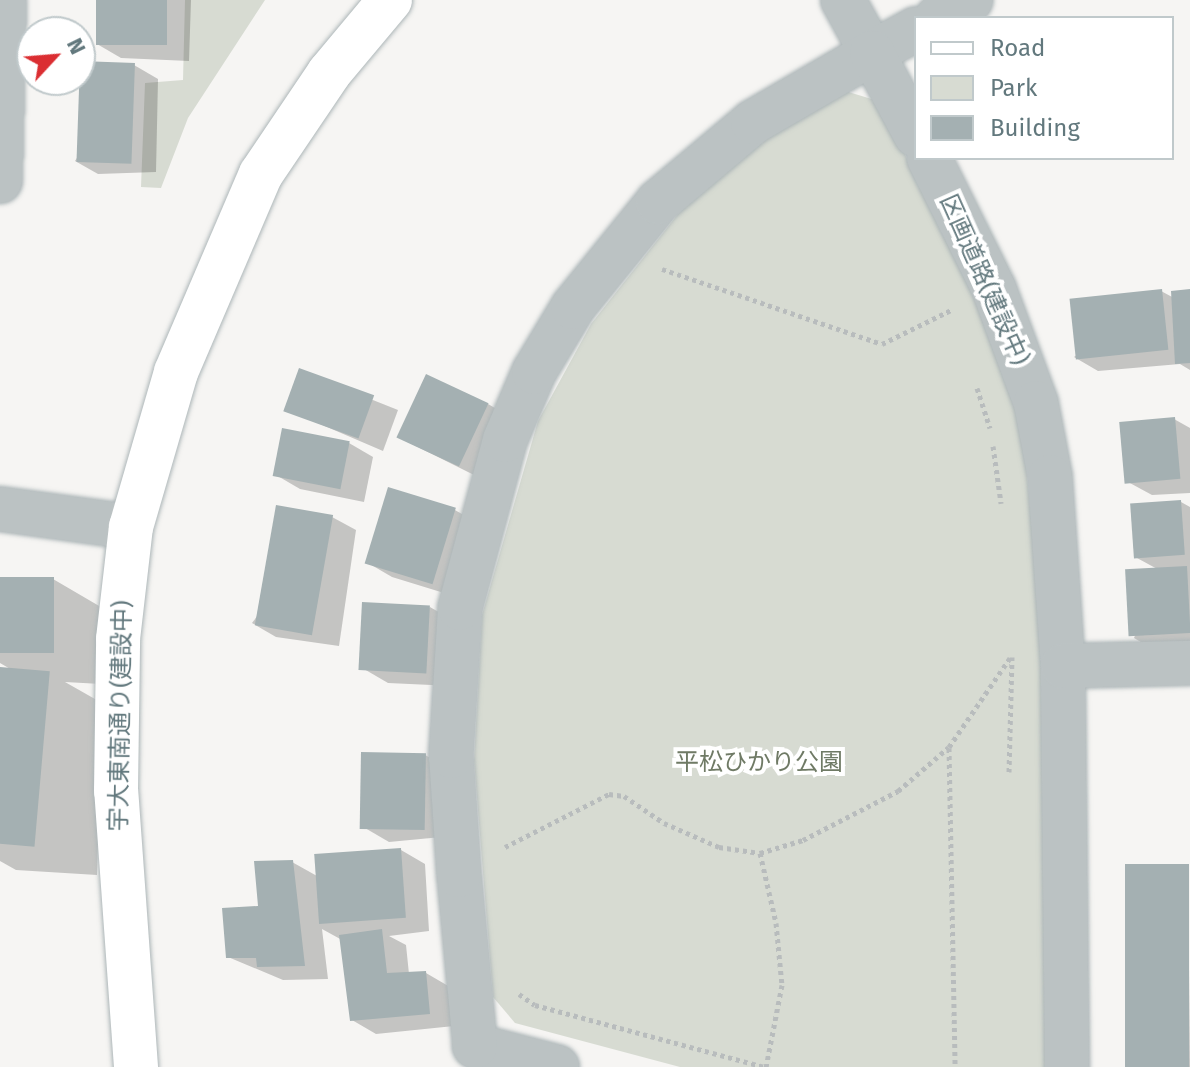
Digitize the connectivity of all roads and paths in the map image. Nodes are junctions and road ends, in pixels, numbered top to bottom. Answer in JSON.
{"nodes":[{"id":1,"x":4,"y":0,"type":"edge"},
{"id":2,"x":390,"y":0,"type":"edge"},
{"id":3,"x":843,"y":0,"type":"edge"},
{"id":4,"x":971,"y":0,"type":"edge"},
{"id":5,"x":941,"y":16,"type":"edge"},
{"id":6,"x":914,"y":30,"type":"edge"},
{"id":7,"x":872,"y":53,"type":"junction"},
{"id":8,"x":914,"y":131,"type":"edge"},
{"id":9,"x":930,"y":160,"type":"edge"},
{"id":10,"x":0,"y":181,"type":"edge"},
{"id":11,"x":628,"y":239,"type":"junction"},
{"id":12,"x":668,"y":262,"type":"dead end"},
{"id":13,"x":662,"y":269,"type":"junction"},
{"id":14,"x":652,"y":282,"type":"dead end"},
{"id":15,"x":994,"y":289,"type":"junction"},
{"id":16,"x":942,"y":298,"type":"dead end"},
{"id":17,"x":948,"y":311,"type":"junction"},
{"id":18,"x":953,"y":323,"type":"dead end"},
{"id":19,"x":971,"y":371,"type":"dead end"},
{"id":20,"x":1002,"y":508,"type":"dead end"},
{"id":21,"x":0,"y":509,"type":"edge"},
{"id":22,"x":131,"y":527,"type":"junction"},
{"id":23,"x":1011,"y":641,"type":"dead end"},
{"id":24,"x":1012,"y":655,"type":"junction"},
{"id":25,"x":1063,"y":660,"type":"junction"},
{"id":26,"x":1190,"y":663,"type":"edge"},
{"id":27,"x":949,"y":747,"type":"junction"},
{"id":28,"x":1009,"y":772,"type":"dead end"},
{"id":29,"x":760,"y":853,"type":"junction"},
{"id":30,"x":458,"y":857,"type":"junction"},
{"id":31,"x":516,"y":988,"type":"dead end"},
{"id":32,"x":136,"y":1067,"type":"edge"},
{"id":33,"x":557,"y":1067,"type":"edge"},
{"id":34,"x":765,"y":1067,"type":"edge"},
{"id":35,"x":955,"y":1067,"type":"edge"},
{"id":36,"x":1067,"y":1067,"type":"edge"}],
"edges":[{"from":1,"to":10,"type":"street"},
{"from":2,"to":22,"type":"street","name":"宇大東南通り(建設中)"},
{"from":3,"to":7,"type":"street"},
{"from":4,"to":5,"type":"street"},
{"from":6,"to":7,"type":"street"},
{"from":7,"to":8,"type":"street"},
{"from":7,"to":11,"type":"street"},
{"from":9,"to":15,"type":"street","name":"区画道路(建設中)"},
{"from":11,"to":13,"type":"path"},
{"from":11,"to":30,"type":"street"},
{"from":12,"to":13,"type":"path"},
{"from":13,"to":14,"type":"path"},
{"from":13,"to":17,"type":"path"},
{"from":15,"to":17,"type":"path"},
{"from":15,"to":25,"type":"street","name":"区画道路(建設中)"},
{"from":16,"to":17,"type":"path"},
{"from":17,"to":18,"type":"path"},
{"from":19,"to":20,"type":"path"},
{"from":21,"to":22,"type":"street"},
{"from":22,"to":32,"type":"street","name":"宇大東南通り(建設中)"},
{"from":23,"to":24,"type":"path"},
{"from":24,"to":25,"type":"path"},
{"from":24,"to":27,"type":"path"},
{"from":24,"to":28,"type":"path"},
{"from":25,"to":26,"type":"street"},
{"from":25,"to":36,"type":"street","name":"区画道路(建設中)"},
{"from":27,"to":29,"type":"path"},
{"from":27,"to":35,"type":"path"},
{"from":29,"to":30,"type":"path"},
{"from":29,"to":34,"type":"path"},
{"from":30,"to":33,"type":"street"},
{"from":31,"to":34,"type":"path"}]}
